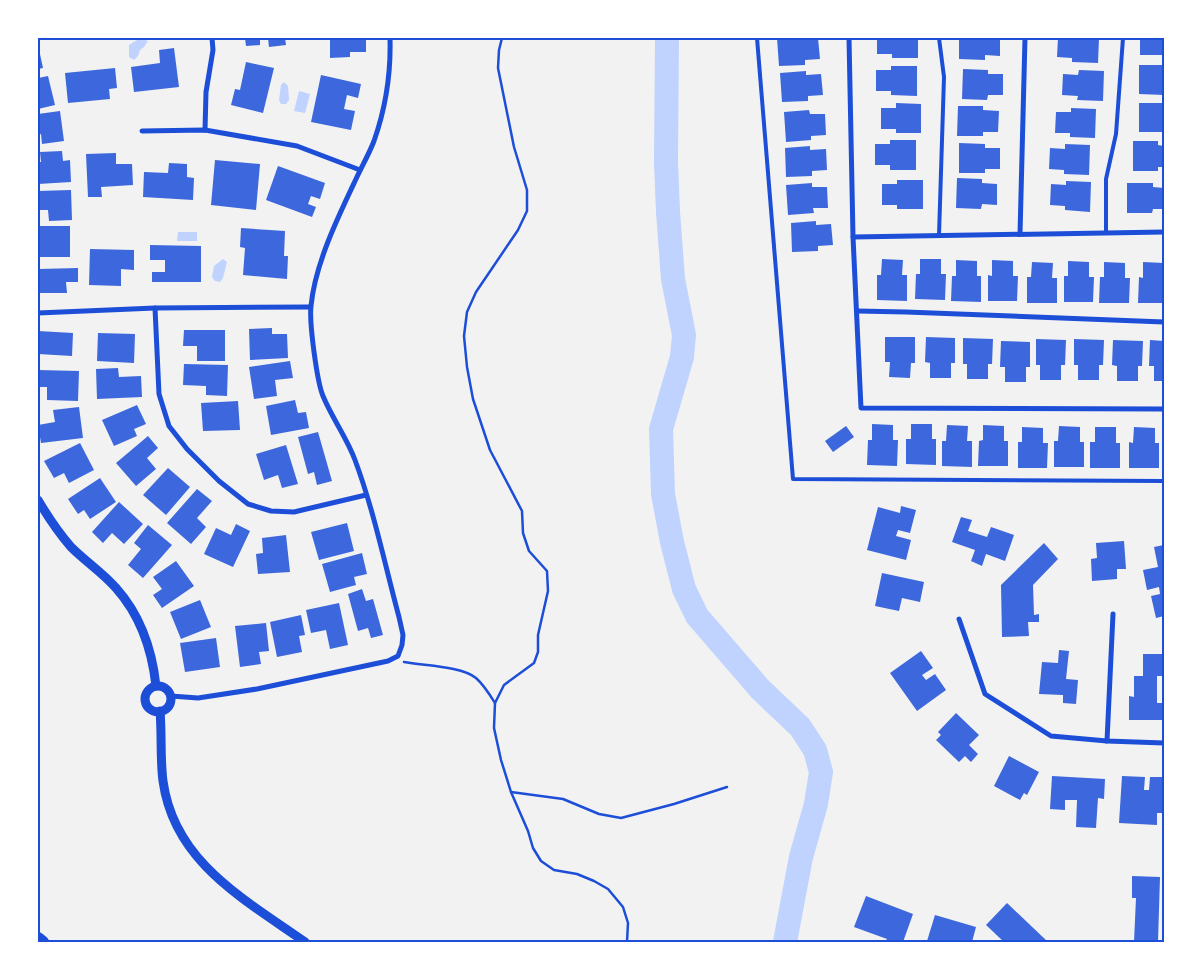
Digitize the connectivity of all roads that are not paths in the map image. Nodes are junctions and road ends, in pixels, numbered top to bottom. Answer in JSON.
{"nodes":[{"id":1,"x":212,"y":38,"type":"edge"},
{"id":2,"x":390,"y":38,"type":"edge"},
{"id":3,"x":757,"y":38,"type":"edge"},
{"id":4,"x":849,"y":38,"type":"edge"},
{"id":5,"x":939,"y":38,"type":"edge"},
{"id":6,"x":1025,"y":38,"type":"edge"},
{"id":7,"x":1123,"y":38,"type":"edge"},
{"id":8,"x":205,"y":130,"type":"junction"},
{"id":9,"x":142,"y":131,"type":"dead end"},
{"id":10,"x":360,"y":170,"type":"junction"},
{"id":11,"x":1106,"y":232,"type":"junction"},
{"id":12,"x":1164,"y":232,"type":"edge"},
{"id":13,"x":1020,"y":234,"type":"junction"},
{"id":14,"x":939,"y":235,"type":"junction"},
{"id":15,"x":854,"y":237,"type":"junction"},
{"id":16,"x":310,"y":307,"type":"junction"},
{"id":17,"x":155,"y":308,"type":"junction"},
{"id":18,"x":857,"y":311,"type":"junction"},
{"id":19,"x":38,"y":313,"type":"edge"},
{"id":20,"x":1164,"y":322,"type":"edge"},
{"id":21,"x":1164,"y":409,"type":"edge"},
{"id":22,"x":1164,"y":481,"type":"edge"},
{"id":23,"x":366,"y":495,"type":"junction"},
{"id":24,"x":38,"y":500,"type":"edge"},
{"id":25,"x":1112,"y":614,"type":"dead end"},
{"id":26,"x":959,"y":619,"type":"dead end"},
{"id":27,"x":156,"y":686,"type":"junction"},
{"id":28,"x":171,"y":696,"type":"junction"},
{"id":29,"x":160,"y":712,"type":"junction"},
{"id":30,"x":1108,"y":741,"type":"junction"},
{"id":31,"x":1164,"y":743,"type":"edge"},
{"id":32,"x":38,"y":938,"type":"edge"},
{"id":33,"x":44,"y":942,"type":"edge"},
{"id":34,"x":304,"y":942,"type":"edge"}],
"edges":[{"from":1,"to":8,"type":"street"},
{"from":2,"to":10,"type":"street"},
{"from":3,"to":22,"type":"lane"},
{"from":4,"to":15,"type":"street"},
{"from":5,"to":14,"type":"lane"},
{"from":6,"to":13,"type":"street"},
{"from":7,"to":11,"type":"lane"},
{"from":8,"to":9,"type":"street"},
{"from":8,"to":10,"type":"street"},
{"from":10,"to":16,"type":"street"},
{"from":11,"to":12,"type":"street"},
{"from":11,"to":13,"type":"street"},
{"from":13,"to":14,"type":"street"},
{"from":14,"to":15,"type":"street"},
{"from":15,"to":18,"type":"street"},
{"from":16,"to":17,"type":"street"},
{"from":16,"to":23,"type":"street"},
{"from":17,"to":19,"type":"street"},
{"from":17,"to":23,"type":"street"},
{"from":18,"to":20,"type":"street"},
{"from":18,"to":21,"type":"street"},
{"from":23,"to":28,"type":"street"},
{"from":24,"to":27,"type":"street"},
{"from":25,"to":30,"type":"street"},
{"from":26,"to":30,"type":"street"},
{"from":27,"to":28,"type":"street"},
{"from":27,"to":29,"type":"street"},
{"from":28,"to":29,"type":"street"},
{"from":29,"to":34,"type":"street"},
{"from":30,"to":31,"type":"street"},
{"from":32,"to":33,"type":"highway"}]}
